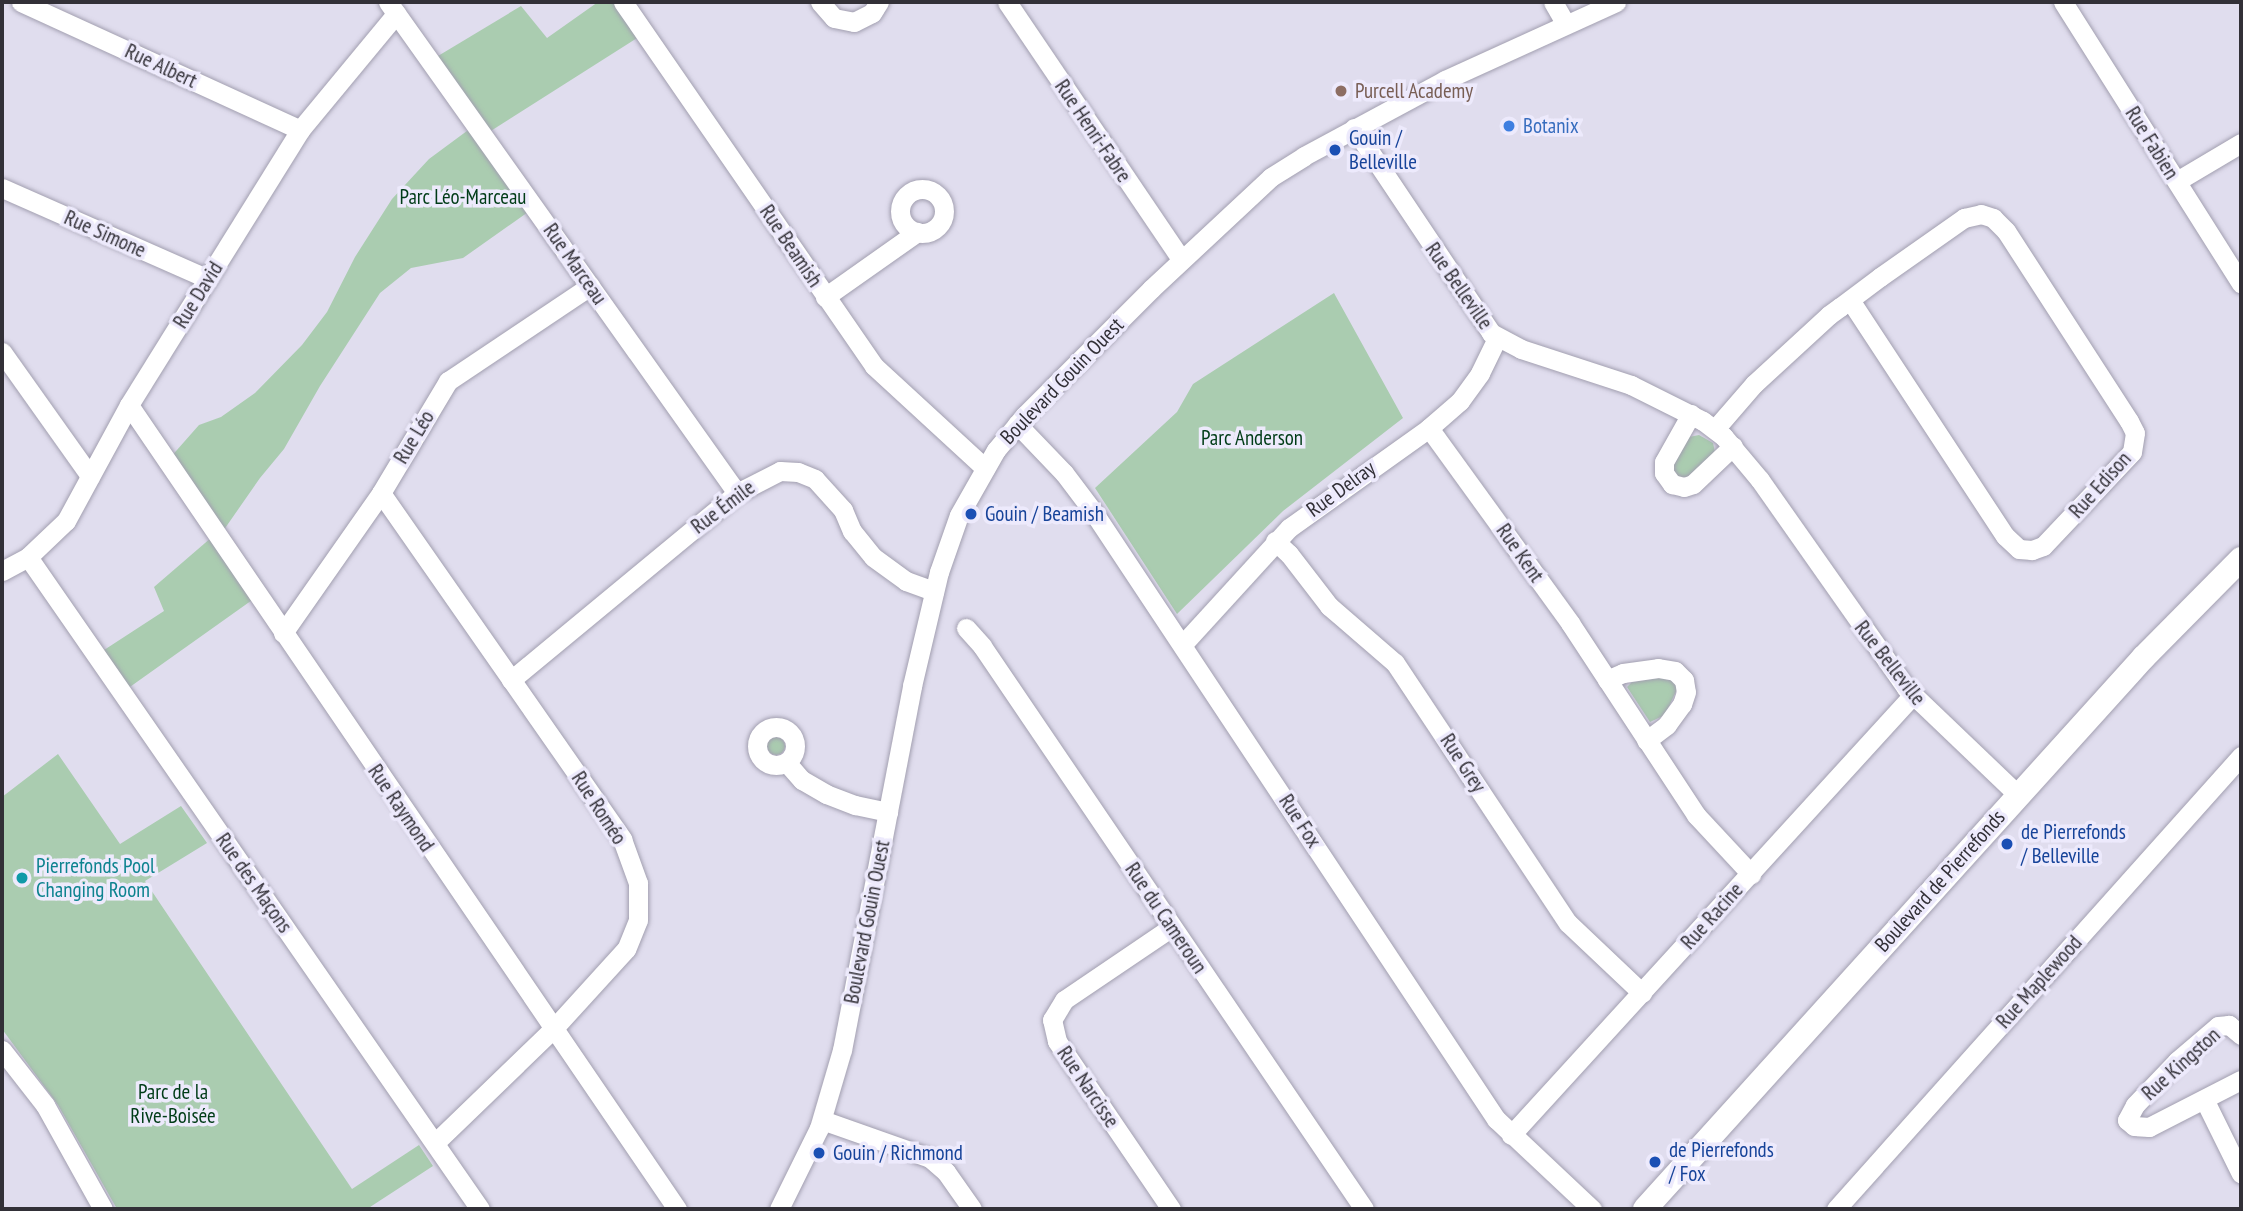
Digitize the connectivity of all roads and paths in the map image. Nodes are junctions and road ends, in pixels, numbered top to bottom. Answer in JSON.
{"nodes":[{"id":1,"x":21,"y":2,"type":"edge"},
{"id":2,"x":624,"y":2,"type":"edge"},
{"id":3,"x":820,"y":2,"type":"edge"},
{"id":4,"x":879,"y":2,"type":"edge"},
{"id":5,"x":1007,"y":2,"type":"edge"},
{"id":6,"x":1553,"y":2,"type":"edge"},
{"id":7,"x":1616,"y":2,"type":"edge"},
{"id":8,"x":2063,"y":2,"type":"edge"},
{"id":9,"x":392,"y":8,"type":"edge"},
{"id":10,"x":1565,"y":23,"type":"junction"},
{"id":11,"x":1354,"y":128,"type":"junction"},
{"id":12,"x":300,"y":130,"type":"junction"},
{"id":13,"x":2241,"y":143,"type":"edge"},
{"id":14,"x":2177,"y":181,"type":"junction"},
{"id":15,"x":2,"y":188,"type":"edge"},
{"id":16,"x":917,"y":232,"type":"dead end"},
{"id":17,"x":1181,"y":259,"type":"junction"},
{"id":18,"x":208,"y":279,"type":"junction"},
{"id":19,"x":2241,"y":284,"type":"edge"},
{"id":20,"x":590,"y":286,"type":"junction"},
{"id":21,"x":825,"y":297,"type":"junction"},
{"id":22,"x":1850,"y":300,"type":"junction"},
{"id":23,"x":1497,"y":338,"type":"junction"},
{"id":24,"x":2,"y":352,"type":"edge"},
{"id":25,"x":129,"y":405,"type":"junction"},
{"id":26,"x":1691,"y":414,"type":"junction"},
{"id":27,"x":1017,"y":424,"type":"junction"},
{"id":28,"x":1429,"y":428,"type":"junction"},
{"id":29,"x":1715,"y":429,"type":"junction"},
{"id":30,"x":1733,"y":446,"type":"junction"},
{"id":31,"x":985,"y":468,"type":"junction"},
{"id":32,"x":90,"y":475,"type":"junction"},
{"id":33,"x":737,"y":492,"type":"junction"},
{"id":34,"x":381,"y":493,"type":"junction"},
{"id":35,"x":1275,"y":541,"type":"junction"},
{"id":36,"x":29,"y":556,"type":"junction"},
{"id":37,"x":2241,"y":559,"type":"edge"},
{"id":38,"x":2,"y":571,"type":"edge"},
{"id":39,"x":934,"y":591,"type":"junction"},
{"id":40,"x":966,"y":628,"type":"dead end"},
{"id":41,"x":283,"y":633,"type":"junction"},
{"id":42,"x":1183,"y":644,"type":"junction"},
{"id":43,"x":511,"y":680,"type":"junction"},
{"id":44,"x":1607,"y":680,"type":"junction"},
{"id":45,"x":1912,"y":696,"type":"junction"},
{"id":46,"x":1646,"y":741,"type":"junction"},
{"id":47,"x":2241,"y":755,"type":"edge"},
{"id":48,"x":787,"y":763,"type":"dead end"},
{"id":49,"x":2018,"y":795,"type":"junction"},
{"id":50,"x":888,"y":811,"type":"junction"},
{"id":51,"x":1751,"y":874,"type":"junction"},
{"id":52,"x":1172,"y":927,"type":"junction"},
{"id":53,"x":1642,"y":993,"type":"junction"},
{"id":54,"x":555,"y":1027,"type":"junction"},
{"id":55,"x":2241,"y":1035,"type":"edge"},
{"id":56,"x":2,"y":1050,"type":"edge"},
{"id":57,"x":2241,"y":1080,"type":"edge"},
{"id":58,"x":2205,"y":1101,"type":"junction"},
{"id":59,"x":822,"y":1120,"type":"junction"},
{"id":60,"x":1511,"y":1135,"type":"junction"},
{"id":61,"x":435,"y":1143,"type":"junction"},
{"id":62,"x":2241,"y":1174,"type":"edge"},
{"id":63,"x":103,"y":1209,"type":"edge"},
{"id":64,"x":480,"y":1209,"type":"edge"},
{"id":65,"x":677,"y":1209,"type":"edge"},
{"id":66,"x":779,"y":1209,"type":"edge"},
{"id":67,"x":972,"y":1209,"type":"edge"},
{"id":68,"x":1171,"y":1209,"type":"edge"},
{"id":69,"x":1364,"y":1209,"type":"edge"},
{"id":70,"x":1592,"y":1209,"type":"edge"},
{"id":71,"x":1645,"y":1209,"type":"edge"},
{"id":72,"x":1836,"y":1209,"type":"edge"}],
"edges":[{"from":1,"to":12,"type":"street","name":"Rue Albert"},
{"from":2,"to":21,"type":"street","name":"Rue Beamish"},
{"from":3,"to":4,"type":"street"},
{"from":5,"to":17,"type":"street","name":"Rue Henri-Fabre"},
{"from":6,"to":10,"type":"street"},
{"from":7,"to":10,"type":"street","name":"Boulevard Gouin Ouest"},
{"from":8,"to":14,"type":"street","name":"Rue Fabien"},
{"from":9,"to":12,"type":"street","name":"Rue David"},
{"from":9,"to":20,"type":"street","name":"Rue Marceau"},
{"from":10,"to":11,"type":"street","name":"Boulevard Gouin Ouest"},
{"from":11,"to":17,"type":"street","name":"Boulevard Gouin Ouest"},
{"from":11,"to":23,"type":"street","name":"Rue Belleville"},
{"from":12,"to":18,"type":"street","name":"Rue David"},
{"from":13,"to":14,"type":"street"},
{"from":14,"to":19,"type":"street","name":"Rue Fabien"},
{"from":15,"to":18,"type":"street","name":"Rue Simone"},
{"from":16,"to":21,"type":"street"},
{"from":17,"to":27,"type":"street","name":"Boulevard Gouin Ouest"},
{"from":18,"to":25,"type":"street","name":"Rue David"},
{"from":20,"to":33,"type":"street","name":"Rue Marceau"},
{"from":20,"to":34,"type":"street","name":"Rue Léo"},
{"from":21,"to":31,"type":"street","name":"Rue Beamish"},
{"from":22,"to":22,"type":"street","name":"Rue Edison"},
{"from":22,"to":29,"type":"street","name":"Rue Edison"},
{"from":23,"to":26,"type":"street","name":"Rue Belleville"},
{"from":23,"to":28,"type":"street","name":"Rue Delray"},
{"from":24,"to":32,"type":"street"},
{"from":25,"to":32,"type":"street","name":"Rue David"},
{"from":25,"to":41,"type":"street","name":"Rue Raymond"},
{"from":26,"to":29,"type":"street","name":"Rue Belleville"},
{"from":26,"to":30,"type":"street"},
{"from":27,"to":31,"type":"street","name":"Boulevard Gouin Ouest"},
{"from":27,"to":42,"type":"street","name":"Rue Fox"},
{"from":28,"to":35,"type":"street","name":"Rue Delray"},
{"from":28,"to":44,"type":"street","name":"Rue Kent"},
{"from":29,"to":30,"type":"street","name":"Rue Belleville"},
{"from":30,"to":45,"type":"street","name":"Rue Belleville"},
{"from":31,"to":39,"type":"street","name":"Boulevard Gouin Ouest"},
{"from":32,"to":36,"type":"street","name":"Rue David"},
{"from":33,"to":39,"type":"street","name":"Rue Émile"},
{"from":33,"to":43,"type":"street","name":"Rue Émile"},
{"from":34,"to":41,"type":"street","name":"Rue Léo"},
{"from":34,"to":43,"type":"street","name":"Rue Roméo"},
{"from":35,"to":42,"type":"street","name":"Rue Delray"},
{"from":35,"to":53,"type":"street","name":"Rue Grey"},
{"from":36,"to":38,"type":"street","name":"Rue David"},
{"from":36,"to":61,"type":"street","name":"Rue des Maçons"},
{"from":37,"to":49,"type":"main road","name":"Boulevard de Pierrefonds"},
{"from":39,"to":50,"type":"street","name":"Boulevard Gouin Ouest"},
{"from":40,"to":52,"type":"street","name":"Rue du Cameroun"},
{"from":41,"to":54,"type":"street","name":"Rue Raymond"},
{"from":42,"to":60,"type":"street","name":"Rue Fox"},
{"from":43,"to":54,"type":"street","name":"Rue Roméo"},
{"from":44,"to":46,"type":"street","name":"Rue Kent"},
{"from":44,"to":46,"type":"street"},
{"from":45,"to":49,"type":"street","name":"Rue Belleville"},
{"from":45,"to":51,"type":"street","name":"Rue Racine"},
{"from":46,"to":51,"type":"street","name":"Rue Kent"},
{"from":47,"to":72,"type":"street","name":"Rue Maplewood"},
{"from":48,"to":50,"type":"street"},
{"from":49,"to":71,"type":"main road","name":"Boulevard de Pierrefonds"},
{"from":50,"to":59,"type":"street","name":"Boulevard Gouin Ouest"},
{"from":51,"to":53,"type":"street","name":"Rue Racine"},
{"from":52,"to":68,"type":"street","name":"Rue Narcisse"},
{"from":52,"to":69,"type":"street","name":"Rue du Cameroun"},
{"from":53,"to":60,"type":"street","name":"Rue Racine"},
{"from":54,"to":61,"type":"street","name":"Rue Roméo"},
{"from":54,"to":65,"type":"street","name":"Rue Raymond"},
{"from":55,"to":58,"type":"street","name":"Rue Kingston"},
{"from":56,"to":63,"type":"street"},
{"from":57,"to":58,"type":"street","name":"Rue Kingston"},
{"from":58,"to":62,"type":"street","name":"Rue Kingston"},
{"from":59,"to":66,"type":"street","name":"Boulevard Gouin Ouest"},
{"from":59,"to":67,"type":"street"},
{"from":60,"to":70,"type":"street","name":"Rue Fox"},
{"from":61,"to":64,"type":"street","name":"Rue des Maçons"}]}
